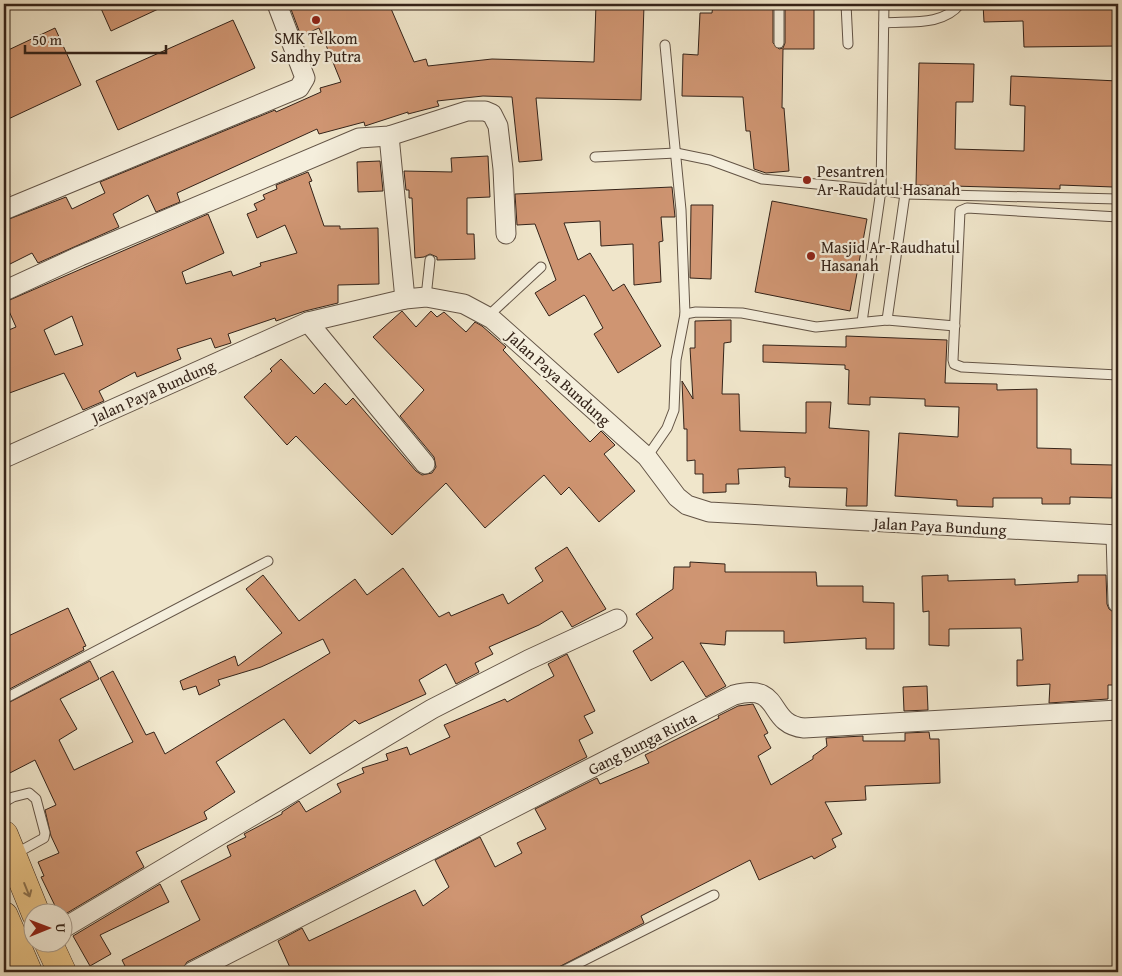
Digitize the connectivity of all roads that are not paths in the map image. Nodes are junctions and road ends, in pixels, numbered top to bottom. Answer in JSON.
{"nodes":[{"id":1,"x":277,"y":4,"type":"edge"},
{"id":2,"x":779,"y":4,"type":"edge"},
{"id":3,"x":846,"y":4,"type":"edge"},
{"id":4,"x":884,"y":4,"type":"edge"},
{"id":5,"x":960,"y":4,"type":"edge"},
{"id":6,"x":884,"y":23,"type":"junction"},
{"id":7,"x":779,"y":43,"type":"dead end"},
{"id":8,"x":848,"y":44,"type":"dead end"},
{"id":9,"x":665,"y":45,"type":"dead end"},
{"id":10,"x":389,"y":136,"type":"junction"},
{"id":11,"x":676,"y":154,"type":"junction"},
{"id":12,"x":595,"y":157,"type":"dead end"},
{"id":13,"x":881,"y":190,"type":"junction"},
{"id":14,"x":905,"y":194,"type":"junction"},
{"id":15,"x":1118,"y":198,"type":"edge"},
{"id":16,"x":4,"y":210,"type":"edge"},
{"id":17,"x":1118,"y":217,"type":"edge"},
{"id":18,"x":506,"y":234,"type":"dead end"},
{"id":19,"x":430,"y":260,"type":"dead end"},
{"id":20,"x":541,"y":267,"type":"dead end"},
{"id":21,"x":4,"y":291,"type":"edge"},
{"id":22,"x":426,"y":297,"type":"junction"},
{"id":23,"x":405,"y":299,"type":"junction"},
{"id":24,"x":685,"y":314,"type":"junction"},
{"id":25,"x":487,"y":316,"type":"junction"},
{"id":26,"x":887,"y":320,"type":"junction"},
{"id":27,"x":308,"y":322,"type":"junction"},
{"id":28,"x":862,"y":322,"type":"junction"},
{"id":29,"x":955,"y":326,"type":"junction"},
{"id":30,"x":1118,"y":375,"type":"edge"},
{"id":31,"x":646,"y":457,"type":"junction"},
{"id":32,"x":4,"y":458,"type":"edge"},
{"id":33,"x":425,"y":464,"type":"dead end"},
{"id":34,"x":1117,"y":535,"type":"edge"},
{"id":35,"x":268,"y":561,"type":"dead end"},
{"id":36,"x":1118,"y":603,"type":"edge"},
{"id":37,"x":617,"y":619,"type":"dead end"},
{"id":38,"x":4,"y":699,"type":"edge"},
{"id":39,"x":1118,"y":710,"type":"edge"},
{"id":40,"x":4,"y":802,"type":"edge"},
{"id":41,"x":9,"y":845,"type":"edge"},
{"id":42,"x":714,"y":895,"type":"dead end"},
{"id":43,"x":32,"y":904,"type":"edge"},
{"id":44,"x":4,"y":916,"type":"edge"},
{"id":45,"x":72,"y":923,"type":"edge"},
{"id":46,"x":54,"y":954,"type":"edge"},
{"id":47,"x":28,"y":972,"type":"edge"},
{"id":48,"x":62,"y":972,"type":"edge"},
{"id":49,"x":192,"y":972,"type":"edge"},
{"id":50,"x":561,"y":972,"type":"edge"}],
"edges":[{"from":1,"to":16,"type":"street"},
{"from":2,"to":7,"type":"lane"},
{"from":3,"to":8,"type":"lane"},
{"from":4,"to":6,"type":"lane"},
{"from":5,"to":6,"type":"lane"},
{"from":6,"to":13,"type":"lane"},
{"from":9,"to":11,"type":"lane"},
{"from":10,"to":18,"type":"street"},
{"from":10,"to":21,"type":"street"},
{"from":10,"to":23,"type":"street"},
{"from":11,"to":12,"type":"lane"},
{"from":11,"to":13,"type":"lane"},
{"from":11,"to":24,"type":"lane"},
{"from":13,"to":14,"type":"lane"},
{"from":13,"to":28,"type":"lane"},
{"from":14,"to":15,"type":"lane"},
{"from":14,"to":26,"type":"lane"},
{"from":17,"to":29,"type":"lane"},
{"from":19,"to":22,"type":"lane"},
{"from":20,"to":25,"type":"lane"},
{"from":22,"to":23,"type":"street","name":"Jalan Paya Bundung"},
{"from":22,"to":25,"type":"street","name":"Jalan Paya Bundung"},
{"from":23,"to":27,"type":"street","name":"Jalan Paya Bundung"},
{"from":24,"to":28,"type":"lane"},
{"from":24,"to":31,"type":"lane"},
{"from":25,"to":31,"type":"street","name":"Jalan Paya Bundung"},
{"from":26,"to":28,"type":"lane"},
{"from":26,"to":29,"type":"lane"},
{"from":27,"to":32,"type":"street","name":"Jalan Paya Bundung"},
{"from":27,"to":33,"type":"street"},
{"from":29,"to":30,"type":"lane"},
{"from":31,"to":34,"type":"street","name":"Jalan Paya Bundung"},
{"from":34,"to":36,"type":"street"},
{"from":35,"to":38,"type":"lane"},
{"from":37,"to":45,"type":"street"},
{"from":39,"to":49,"type":"street","name":"Gang Bunga Rinta"},
{"from":40,"to":41,"type":"lane"},
{"from":41,"to":43,"type":"highway","one_way":true},
{"from":42,"to":50,"type":"lane"},
{"from":44,"to":47,"type":"highway"},
{"from":46,"to":48,"type":"highway"}]}
